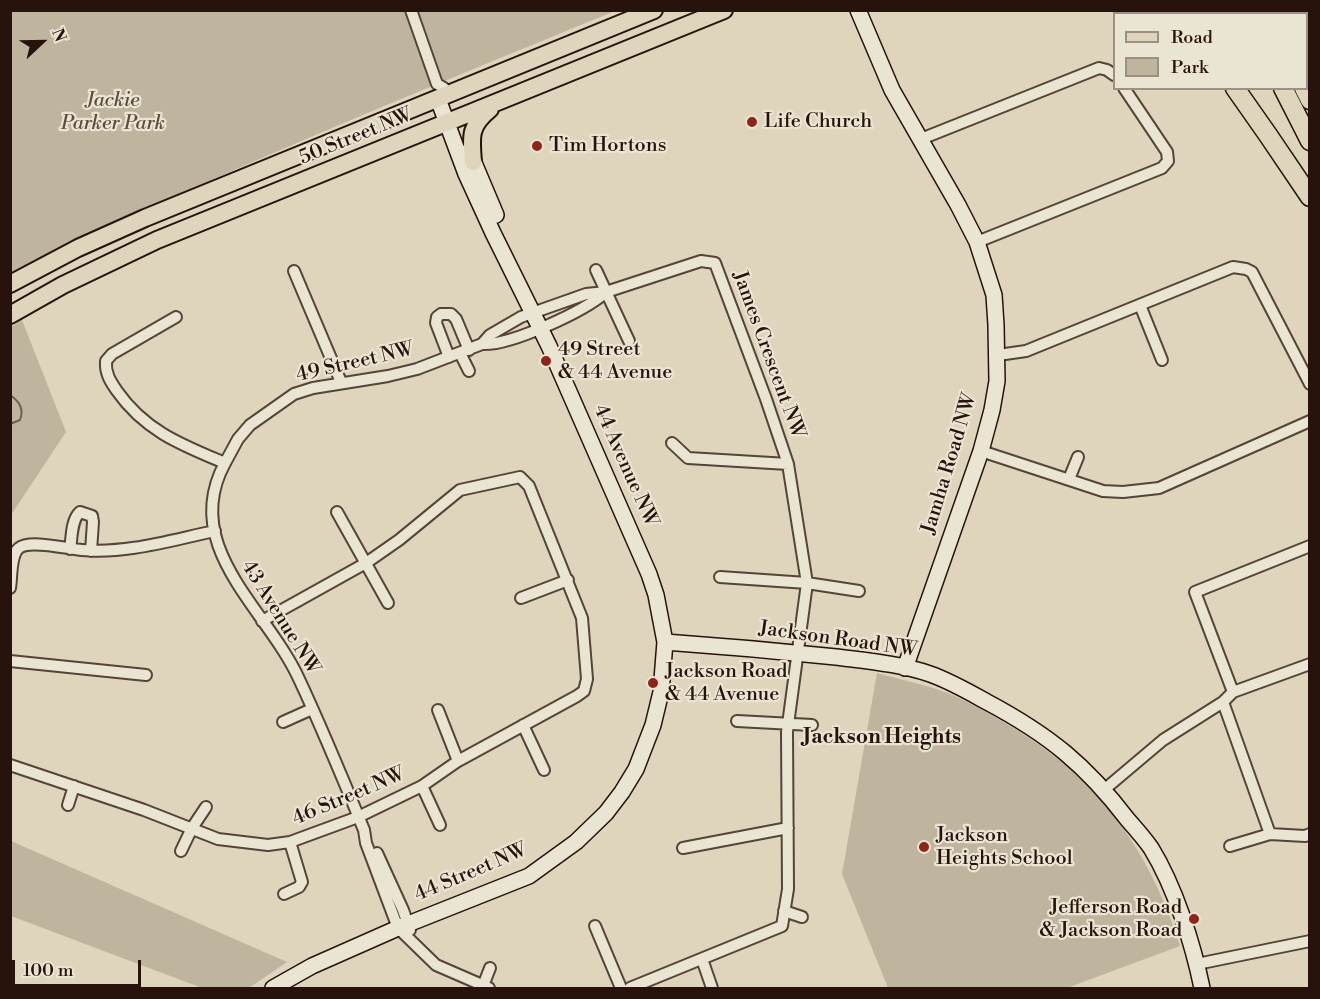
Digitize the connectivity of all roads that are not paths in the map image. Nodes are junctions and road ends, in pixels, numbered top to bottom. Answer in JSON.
{"nodes":[{"id":1,"x":411,"y":10,"type":"edge"},
{"id":2,"x":654,"y":10,"type":"edge"},
{"id":3,"x":723,"y":10,"type":"edge"},
{"id":4,"x":858,"y":11,"type":"edge"},
{"id":5,"x":1113,"y":74,"type":"edge"},
{"id":6,"x":1125,"y":90,"type":"edge"},
{"id":7,"x":1236,"y":90,"type":"edge"},
{"id":8,"x":1284,"y":90,"type":"edge"},
{"id":9,"x":441,"y":93,"type":"junction"},
{"id":10,"x":500,"y":101,"type":"junction"},
{"id":11,"x":451,"y":121,"type":"junction"},
{"id":12,"x":921,"y":139,"type":"junction"},
{"id":13,"x":1310,"y":141,"type":"edge"},
{"id":14,"x":473,"y":162,"type":"junction"},
{"id":15,"x":1310,"y":198,"type":"edge"},
{"id":16,"x":977,"y":242,"type":"junction"},
{"id":17,"x":596,"y":270,"type":"dead end"},
{"id":18,"x":294,"y":271,"type":"dead end"},
{"id":19,"x":10,"y":284,"type":"edge"},
{"id":20,"x":606,"y":292,"type":"junction"},
{"id":21,"x":1140,"y":305,"type":"junction"},
{"id":22,"x":533,"y":313,"type":"junction"},
{"id":23,"x":10,"y":315,"type":"edge"},
{"id":24,"x":176,"y":317,"type":"dead end"},
{"id":25,"x":540,"y":327,"type":"junction"},
{"id":26,"x":629,"y":341,"type":"dead end"},
{"id":27,"x":482,"y":344,"type":"junction"},
{"id":28,"x":459,"y":354,"type":"junction"},
{"id":29,"x":998,"y":355,"type":"junction"},
{"id":30,"x":1162,"y":360,"type":"dead end"},
{"id":31,"x":469,"y":371,"type":"dead end"},
{"id":32,"x":341,"y":382,"type":"junction"},
{"id":33,"x":1310,"y":384,"type":"edge"},
{"id":34,"x":1310,"y":421,"type":"edge"},
{"id":35,"x":672,"y":443,"type":"dead end"},
{"id":36,"x":981,"y":452,"type":"junction"},
{"id":37,"x":1078,"y":458,"type":"dead end"},
{"id":38,"x":225,"y":463,"type":"junction"},
{"id":39,"x":788,"y":464,"type":"junction"},
{"id":40,"x":1070,"y":479,"type":"junction"},
{"id":41,"x":337,"y":512,"type":"dead end"},
{"id":42,"x":215,"y":531,"type":"junction"},
{"id":43,"x":1310,"y":546,"type":"edge"},
{"id":44,"x":70,"y":549,"type":"junction"},
{"id":45,"x":92,"y":551,"type":"junction"},
{"id":46,"x":366,"y":564,"type":"junction"},
{"id":47,"x":720,"y":577,"type":"dead end"},
{"id":48,"x":568,"y":580,"type":"junction"},
{"id":49,"x":807,"y":583,"type":"junction"},
{"id":50,"x":10,"y":588,"type":"edge"},
{"id":51,"x":859,"y":591,"type":"dead end"},
{"id":52,"x":521,"y":598,"type":"dead end"},
{"id":53,"x":388,"y":603,"type":"dead end"},
{"id":54,"x":262,"y":621,"type":"junction"},
{"id":55,"x":665,"y":642,"type":"junction"},
{"id":56,"x":797,"y":653,"type":"junction"},
{"id":57,"x":10,"y":662,"type":"edge"},
{"id":58,"x":1310,"y":664,"type":"edge"},
{"id":59,"x":905,"y":668,"type":"junction"},
{"id":60,"x":146,"y":675,"type":"dead end"},
{"id":61,"x":1233,"y":692,"type":"junction"},
{"id":62,"x":1222,"y":702,"type":"junction"},
{"id":63,"x":312,"y":710,"type":"junction"},
{"id":64,"x":438,"y":710,"type":"dead end"},
{"id":65,"x":737,"y":721,"type":"dead end"},
{"id":66,"x":283,"y":722,"type":"dead end"},
{"id":67,"x":788,"y":724,"type":"junction"},
{"id":68,"x":523,"y":725,"type":"junction"},
{"id":69,"x":812,"y":725,"type":"dead end"},
{"id":70,"x":458,"y":761,"type":"junction"},
{"id":71,"x":10,"y":765,"type":"edge"},
{"id":72,"x":544,"y":770,"type":"dead end"},
{"id":73,"x":74,"y":786,"type":"junction"},
{"id":74,"x":422,"y":786,"type":"junction"},
{"id":75,"x":1105,"y":789,"type":"junction"},
{"id":76,"x":68,"y":804,"type":"dead end"},
{"id":77,"x":206,"y":807,"type":"dead end"},
{"id":78,"x":358,"y":817,"type":"junction"},
{"id":79,"x":441,"y":825,"type":"dead end"},
{"id":80,"x":192,"y":828,"type":"junction"},
{"id":81,"x":788,"y":828,"type":"junction"},
{"id":82,"x":1270,"y":834,"type":"junction"},
{"id":83,"x":1310,"y":834,"type":"edge"},
{"id":84,"x":290,"y":842,"type":"junction"},
{"id":85,"x":1230,"y":846,"type":"dead end"},
{"id":86,"x":683,"y":848,"type":"dead end"},
{"id":87,"x":181,"y":851,"type":"dead end"},
{"id":88,"x":284,"y":894,"type":"dead end"},
{"id":89,"x":784,"y":911,"type":"junction"},
{"id":90,"x":802,"y":917,"type":"dead end"},
{"id":91,"x":403,"y":925,"type":"junction"},
{"id":92,"x":595,"y":927,"type":"dead end"},
{"id":93,"x":1310,"y":941,"type":"edge"},
{"id":94,"x":702,"y":959,"type":"junction"},
{"id":95,"x":1197,"y":964,"type":"junction"},
{"id":96,"x":490,"y":968,"type":"dead end"},
{"id":97,"x":486,"y":987,"type":"edge"},
{"id":98,"x":273,"y":988,"type":"edge"},
{"id":99,"x":621,"y":988,"type":"edge"},
{"id":100,"x":630,"y":988,"type":"edge"},
{"id":101,"x":712,"y":988,"type":"edge"},
{"id":102,"x":1202,"y":988,"type":"edge"}],
"edges":[{"from":1,"to":9,"type":"street","name":"44 Avenue NW"},
{"from":2,"to":9,"type":"main road","name":"50 Street NW"},
{"from":3,"to":10,"type":"main road","name":"50 Street NW"},
{"from":4,"to":12,"type":"street","name":"Jamha Road NW"},
{"from":5,"to":12,"type":"street"},
{"from":6,"to":16,"type":"street"},
{"from":7,"to":15,"type":"highway"},
{"from":8,"to":13,"type":"highway"},
{"from":9,"to":11,"type":"street","name":"44 Avenue NW"},
{"from":9,"to":19,"type":"main road","name":"50 Street NW"},
{"from":10,"to":11,"type":"main road","name":"50 Street NW"},
{"from":10,"to":14,"type":"main road"},
{"from":11,"to":14,"type":"street","name":"44 Avenue NW"},
{"from":11,"to":22,"type":"street","name":"44 Avenue NW"},
{"from":11,"to":23,"type":"main road","name":"50 Street NW"},
{"from":12,"to":16,"type":"street","name":"Jamha Road NW"},
{"from":14,"to":22,"type":"street","name":"44 Avenue NW"},
{"from":16,"to":29,"type":"street","name":"Jamha Road NW"},
{"from":17,"to":20,"type":"street"},
{"from":18,"to":32,"type":"street"},
{"from":20,"to":22,"type":"street","name":"James Crescent NW"},
{"from":20,"to":25,"type":"street","name":"James Crescent NW"},
{"from":20,"to":26,"type":"street"},
{"from":20,"to":39,"type":"street","name":"James Crescent NW"},
{"from":21,"to":29,"type":"street"},
{"from":21,"to":30,"type":"street"},
{"from":21,"to":33,"type":"street"},
{"from":22,"to":25,"type":"street","name":"44 Avenue NW"},
{"from":22,"to":27,"type":"street","name":"49 Street NW"},
{"from":24,"to":38,"type":"street"},
{"from":25,"to":27,"type":"street","name":"49 Street NW"},
{"from":25,"to":55,"type":"street","name":"44 Avenue NW"},
{"from":27,"to":28,"type":"street","name":"49 Street NW"},
{"from":28,"to":31,"type":"street"},
{"from":28,"to":32,"type":"street","name":"49 Street NW"},
{"from":29,"to":36,"type":"street","name":"Jamha Road NW"},
{"from":32,"to":38,"type":"street","name":"49 Street NW"},
{"from":34,"to":40,"type":"street"},
{"from":35,"to":39,"type":"street","name":"James Crescent NW"},
{"from":36,"to":40,"type":"street"},
{"from":36,"to":59,"type":"street","name":"Jamha Road NW"},
{"from":37,"to":40,"type":"street"},
{"from":38,"to":42,"type":"street","name":"43 Avenue NW"},
{"from":39,"to":49,"type":"street","name":"James Crescent NW"},
{"from":41,"to":46,"type":"street"},
{"from":42,"to":45,"type":"street"},
{"from":42,"to":54,"type":"street","name":"43 Avenue NW"},
{"from":43,"to":61,"type":"street"},
{"from":44,"to":45,"type":"street"},
{"from":44,"to":45,"type":"street"},
{"from":44,"to":50,"type":"street"},
{"from":46,"to":48,"type":"street"},
{"from":46,"to":53,"type":"street"},
{"from":46,"to":54,"type":"street"},
{"from":47,"to":49,"type":"street"},
{"from":48,"to":52,"type":"street"},
{"from":48,"to":68,"type":"street","name":"46 Street NW"},
{"from":49,"to":51,"type":"street"},
{"from":49,"to":56,"type":"street","name":"James Crescent NW"},
{"from":54,"to":63,"type":"street","name":"43 Avenue NW"},
{"from":55,"to":56,"type":"street","name":"Jackson Road NW"},
{"from":55,"to":91,"type":"street","name":"44 Street NW"},
{"from":56,"to":59,"type":"street","name":"Jackson Road NW"},
{"from":56,"to":67,"type":"street","name":"James Crescent NW"},
{"from":57,"to":60,"type":"street"},
{"from":58,"to":61,"type":"street"},
{"from":59,"to":75,"type":"street","name":"Jackson Road NW"},
{"from":61,"to":62,"type":"street"},
{"from":62,"to":75,"type":"street"},
{"from":62,"to":82,"type":"street"},
{"from":63,"to":66,"type":"street"},
{"from":63,"to":78,"type":"street","name":"43 Avenue NW"},
{"from":64,"to":70,"type":"street"},
{"from":65,"to":67,"type":"street"},
{"from":67,"to":69,"type":"street"},
{"from":67,"to":81,"type":"street","name":"James Crescent NW"},
{"from":68,"to":70,"type":"street","name":"46 Street NW"},
{"from":68,"to":72,"type":"street"},
{"from":70,"to":74,"type":"street","name":"46 Street NW"},
{"from":71,"to":73,"type":"street","name":"46 Street NW"},
{"from":73,"to":76,"type":"street"},
{"from":73,"to":80,"type":"street","name":"46 Street NW"},
{"from":74,"to":78,"type":"street","name":"46 Street NW"},
{"from":74,"to":79,"type":"street","name":"46 Street NW"},
{"from":75,"to":95,"type":"street","name":"Jackson Road NW"},
{"from":77,"to":80,"type":"street"},
{"from":78,"to":84,"type":"street","name":"46 Street NW"},
{"from":78,"to":91,"type":"street","name":"43 Avenue NW"},
{"from":80,"to":84,"type":"street","name":"46 Street NW"},
{"from":80,"to":87,"type":"street"},
{"from":81,"to":86,"type":"street"},
{"from":81,"to":89,"type":"street","name":"James Crescent NW"},
{"from":82,"to":83,"type":"street"},
{"from":82,"to":85,"type":"street"},
{"from":84,"to":88,"type":"street","name":"46 Street NW"},
{"from":89,"to":90,"type":"street"},
{"from":89,"to":94,"type":"street"},
{"from":91,"to":97,"type":"street","name":"43 Avenue NW"},
{"from":91,"to":98,"type":"street","name":"44 Street NW"},
{"from":92,"to":99,"type":"street"},
{"from":93,"to":95,"type":"street"},
{"from":94,"to":100,"type":"street"},
{"from":94,"to":101,"type":"street"},
{"from":95,"to":102,"type":"street","name":"Jackson Road NW"},
{"from":96,"to":97,"type":"street"}]}
